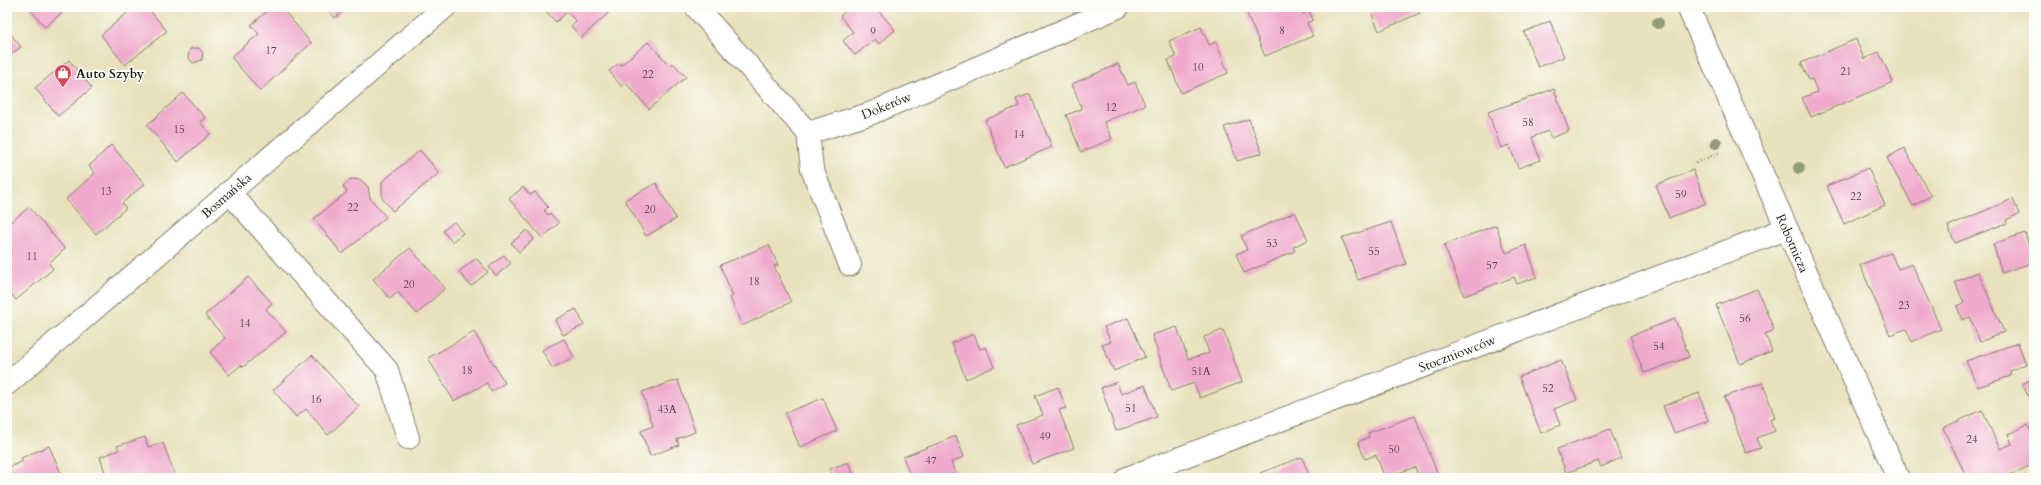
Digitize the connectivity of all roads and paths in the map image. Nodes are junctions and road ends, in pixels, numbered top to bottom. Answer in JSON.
{"nodes":[{"id":1,"x":445,"y":7,"type":"edge"},
{"id":2,"x":696,"y":7,"type":"edge"},
{"id":3,"x":1118,"y":7,"type":"edge"},
{"id":4,"x":1688,"y":7,"type":"edge"},
{"id":5,"x":808,"y":133,"type":"junction"},
{"id":6,"x":1723,"y":151,"type":"dead end"},
{"id":7,"x":1696,"y":163,"type":"dead end"},
{"id":8,"x":229,"y":192,"type":"junction"},
{"id":9,"x":1786,"y":229,"type":"junction"},
{"id":10,"x":850,"y":265,"type":"dead end"},
{"id":11,"x":7,"y":384,"type":"edge"},
{"id":12,"x":408,"y":438,"type":"dead end"},
{"id":13,"x":1128,"y":478,"type":"edge"},
{"id":14,"x":1898,"y":478,"type":"edge"}],
"edges":[{"from":1,"to":8,"type":"street","name":"Bosmańska"},
{"from":2,"to":5,"type":"street"},
{"from":3,"to":5,"type":"street","name":"Dokerów"},
{"from":4,"to":9,"type":"street","name":"Robotnicza"},
{"from":5,"to":10,"type":"street"},
{"from":6,"to":7,"type":"path"},
{"from":8,"to":11,"type":"street","name":"Bosmańska"},
{"from":8,"to":12,"type":"street"},
{"from":9,"to":13,"type":"street","name":"Stoczniowców"},
{"from":9,"to":14,"type":"street","name":"Robotnicza"}]}
